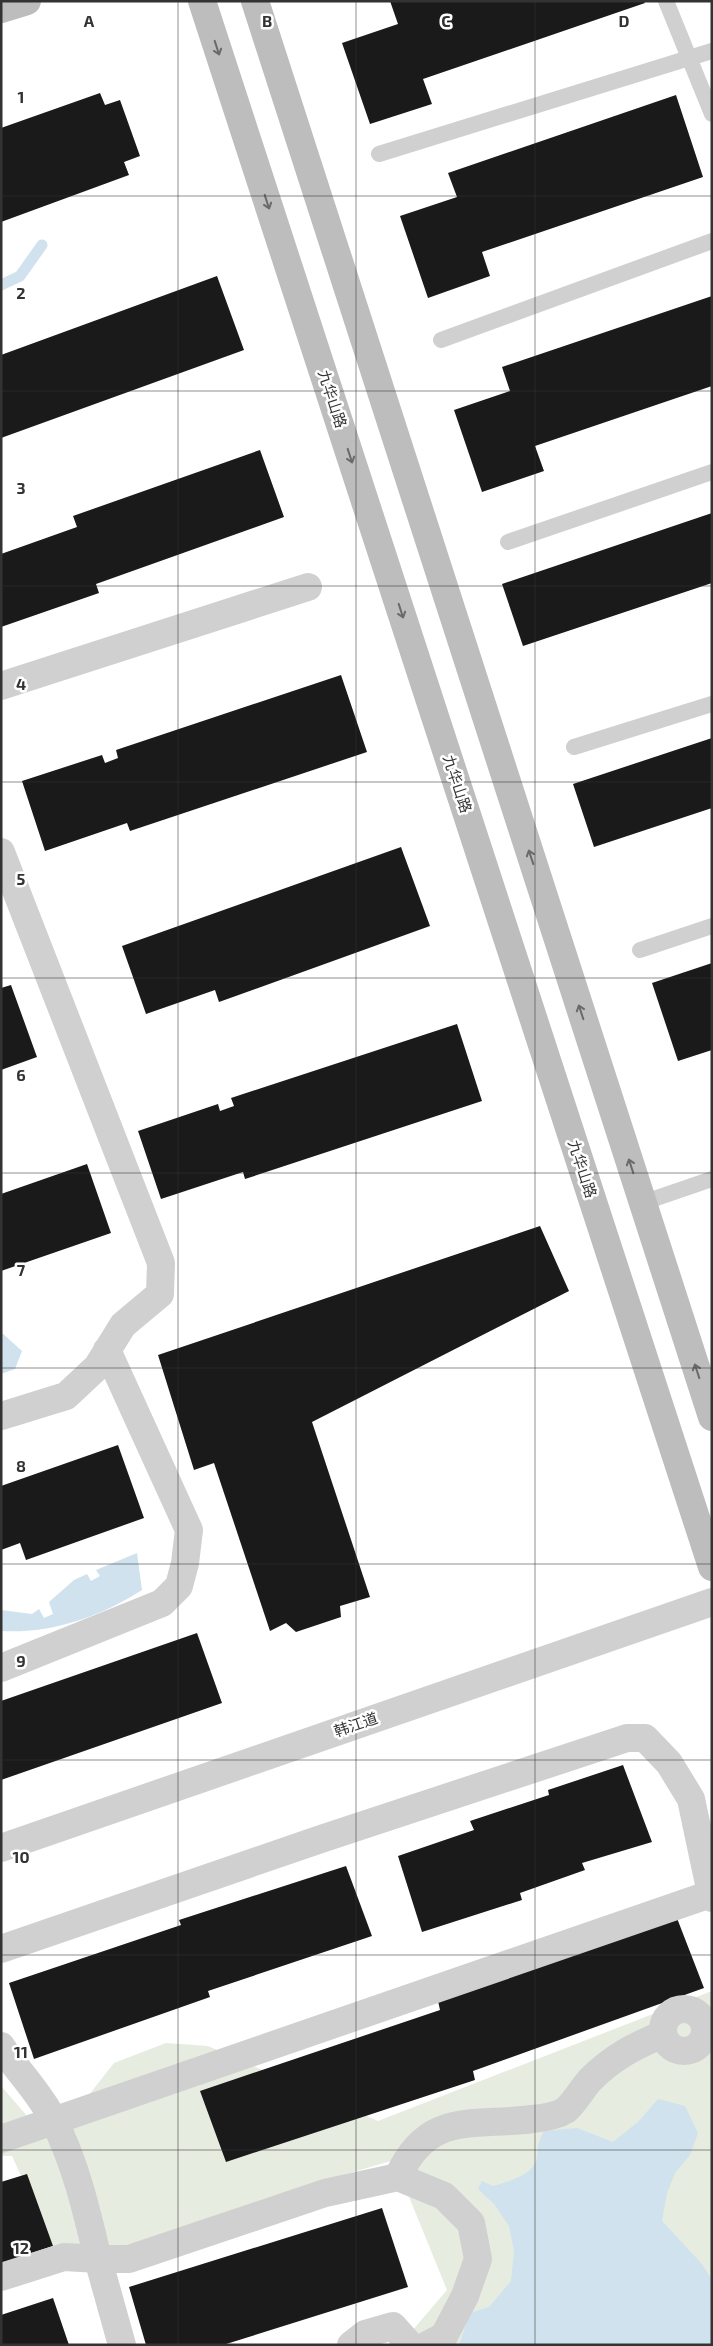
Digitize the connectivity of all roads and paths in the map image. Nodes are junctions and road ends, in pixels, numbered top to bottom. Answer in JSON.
{"nodes":[{"id":1,"x":26,"y":1,"type":"edge"},
{"id":2,"x":202,"y":1,"type":"edge"},
{"id":3,"x":256,"y":1,"type":"edge"},
{"id":4,"x":666,"y":1,"type":"edge"},
{"id":5,"x":1,"y":9,"type":"edge"},
{"id":6,"x":712,"y":50,"type":"edge"},
{"id":7,"x":689,"y":57,"type":"junction"},
{"id":8,"x":712,"y":114,"type":"edge"},
{"id":9,"x":379,"y":154,"type":"dead end"},
{"id":10,"x":712,"y":241,"type":"edge"},
{"id":11,"x":441,"y":340,"type":"dead end"},
{"id":12,"x":712,"y":472,"type":"edge"},
{"id":13,"x":508,"y":542,"type":"dead end"},
{"id":14,"x":308,"y":587,"type":"dead end"},
{"id":15,"x":1,"y":686,"type":"edge"},
{"id":16,"x":712,"y":704,"type":"edge"},
{"id":17,"x":574,"y":747,"type":"dead end"},
{"id":18,"x":1,"y":852,"type":"edge"},
{"id":19,"x":712,"y":926,"type":"edge"},
{"id":20,"x":640,"y":950,"type":"dead end"},
{"id":21,"x":712,"y":1179,"type":"edge"},
{"id":22,"x":642,"y":1203,"type":"junction"},
{"id":23,"x":107,"y":1350,"type":"junction"},
{"id":24,"x":1,"y":1416,"type":"edge"},
{"id":25,"x":712,"y":1417,"type":"edge"},
{"id":26,"x":712,"y":1567,"type":"edge"},
{"id":27,"x":712,"y":1602,"type":"edge"},
{"id":28,"x":1,"y":1668,"type":"edge"},
{"id":29,"x":1,"y":1848,"type":"edge"},
{"id":30,"x":711,"y":1894,"type":"edge"},
{"id":31,"x":712,"y":1898,"type":"edge"},
{"id":32,"x":1,"y":1949,"type":"edge"},
{"id":33,"x":707,"y":2020,"type":"edge"},
{"id":34,"x":1,"y":2046,"type":"edge"},
{"id":35,"x":54,"y":2121,"type":"junction"},
{"id":36,"x":1,"y":2139,"type":"edge"},
{"id":37,"x":398,"y":2177,"type":"junction"},
{"id":38,"x":98,"y":2259,"type":"junction"},
{"id":39,"x":1,"y":2277,"type":"edge"},
{"id":40,"x":122,"y":2345,"type":"edge"},
{"id":41,"x":352,"y":2345,"type":"edge"},
{"id":42,"x":410,"y":2345,"type":"edge"},
{"id":43,"x":427,"y":2345,"type":"edge"}],
"edges":[{"from":1,"to":5,"type":"street"},
{"from":2,"to":26,"type":"street","name":"九华山路","one_way":true},
{"from":22,"to":3,"type":"street","one_way":true},
{"from":4,"to":7,"type":"lane"},
{"from":6,"to":7,"type":"lane"},
{"from":7,"to":8,"type":"lane"},
{"from":7,"to":9,"type":"lane"},
{"from":10,"to":11,"type":"lane"},
{"from":12,"to":13,"type":"lane"},
{"from":14,"to":15,"type":"street"},
{"from":16,"to":17,"type":"lane"},
{"from":18,"to":23,"type":"street"},
{"from":19,"to":20,"type":"lane"},
{"from":21,"to":22,"type":"lane"},
{"from":25,"to":22,"type":"street","one_way":true},
{"from":23,"to":24,"type":"street"},
{"from":23,"to":28,"type":"street"},
{"from":27,"to":29,"type":"street","name":"韩江道"},
{"from":30,"to":31,"type":"street"},
{"from":30,"to":32,"type":"street"},
{"from":30,"to":35,"type":"street"},
{"from":33,"to":37,"type":"street"},
{"from":34,"to":35,"type":"street"},
{"from":35,"to":36,"type":"street"},
{"from":35,"to":38,"type":"street"},
{"from":37,"to":38,"type":"street"},
{"from":37,"to":43,"type":"street"},
{"from":38,"to":39,"type":"street"},
{"from":38,"to":40,"type":"street"},
{"from":41,"to":42,"type":"street"}]}
